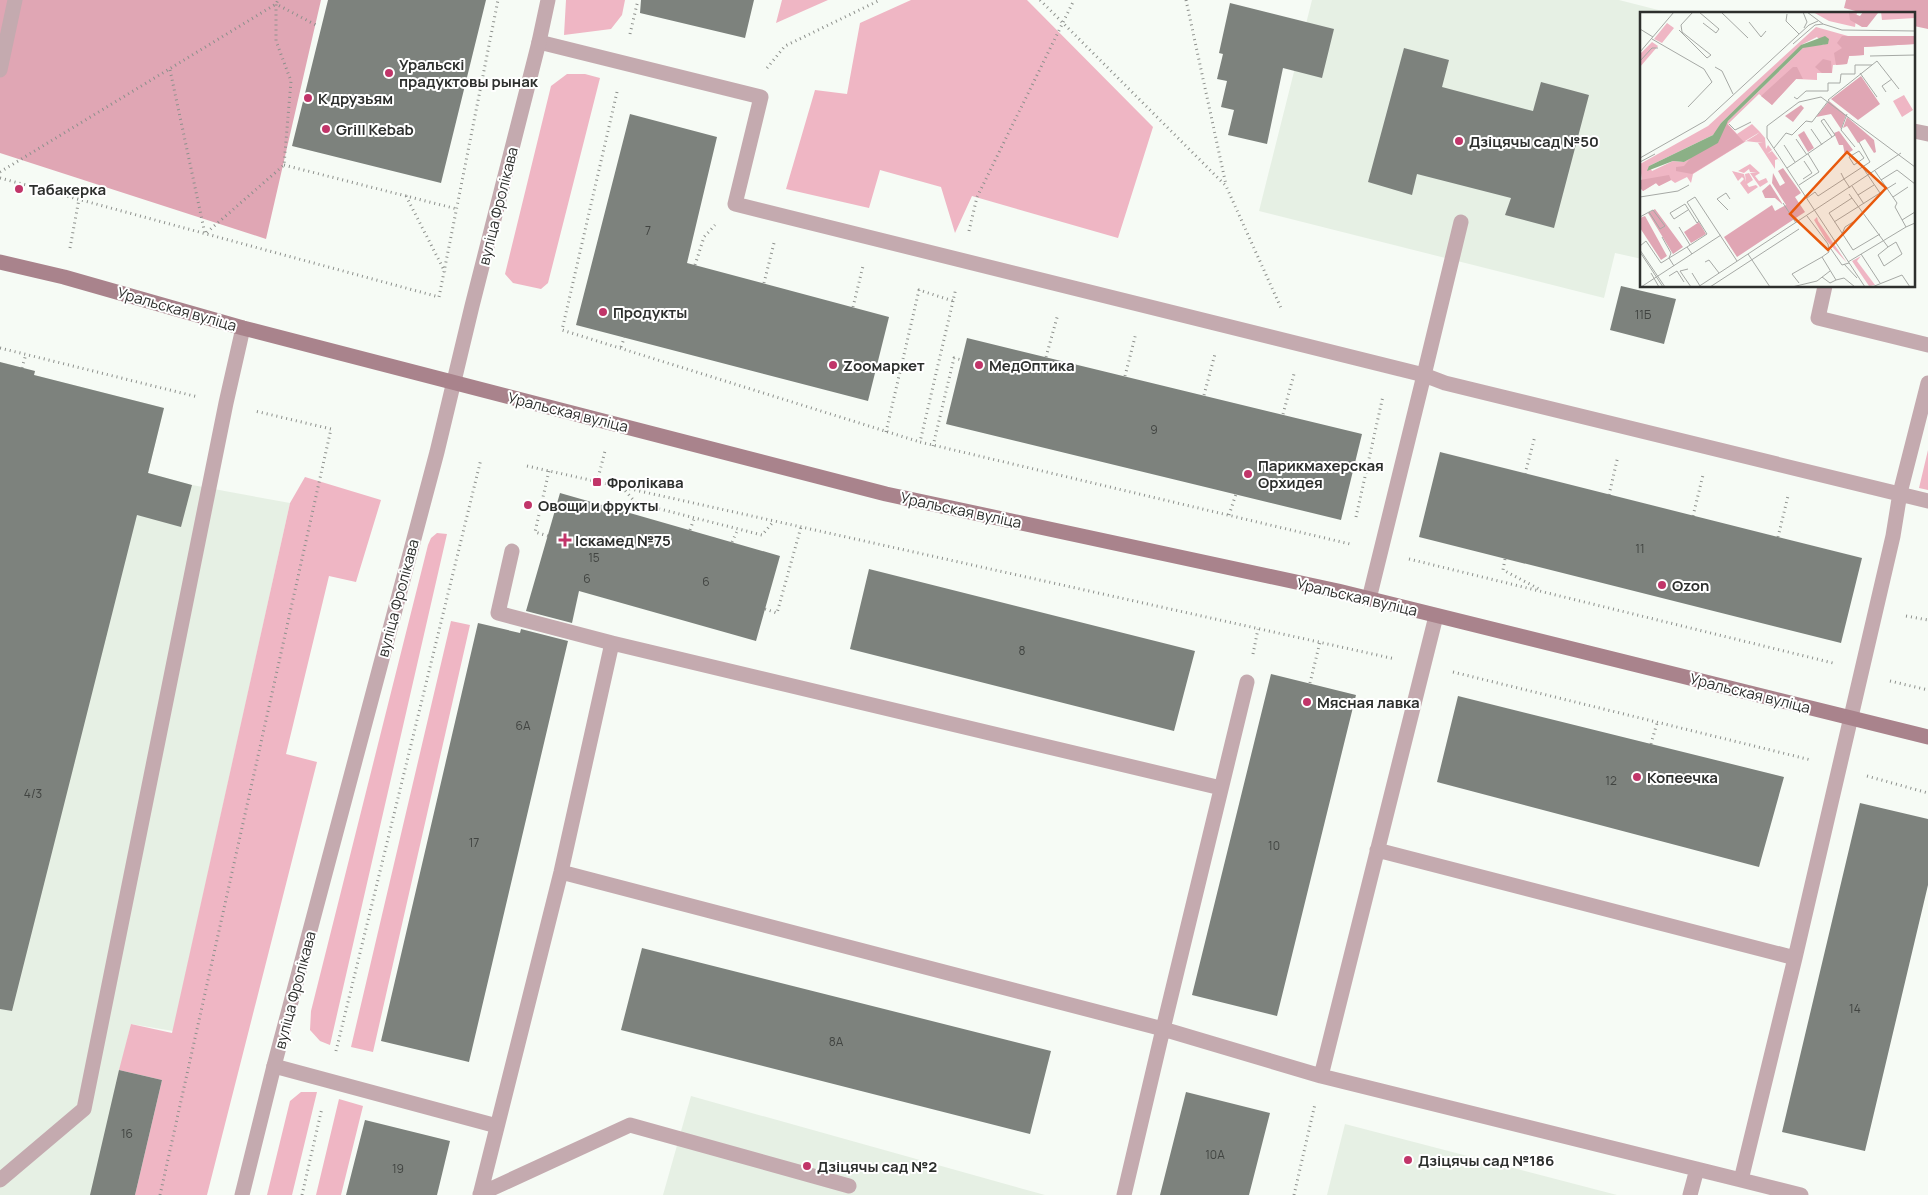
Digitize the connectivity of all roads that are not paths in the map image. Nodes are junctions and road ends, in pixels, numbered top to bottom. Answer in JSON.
{"nodes":[{"id":1,"x":15,"y":0,"type":"edge"},
{"id":2,"x":548,"y":0,"type":"edge"},
{"id":3,"x":540,"y":42,"type":"junction"},
{"id":4,"x":0,"y":70,"type":"edge"},
{"id":5,"x":1461,"y":222,"type":"dead end"},
{"id":6,"x":0,"y":262,"type":"edge"},
{"id":7,"x":1826,"y":288,"type":"edge"},
{"id":8,"x":243,"y":328,"type":"junction"},
{"id":9,"x":1928,"y":346,"type":"edge"},
{"id":10,"x":1424,"y":375,"type":"junction"},
{"id":11,"x":455,"y":382,"type":"junction"},
{"id":12,"x":1928,"y":383,"type":"edge"},
{"id":13,"x":1900,"y":494,"type":"junction"},
{"id":14,"x":1928,"y":501,"type":"edge"},
{"id":15,"x":512,"y":551,"type":"dead end"},
{"id":16,"x":1369,"y":598,"type":"junction"},
{"id":17,"x":1436,"y":616,"type":"junction"},
{"id":18,"x":612,"y":643,"type":"junction"},
{"id":19,"x":1247,"y":682,"type":"dead end"},
{"id":20,"x":1850,"y":717,"type":"junction"},
{"id":21,"x":1928,"y":736,"type":"edge"},
{"id":22,"x":1221,"y":788,"type":"junction"},
{"id":23,"x":1376,"y":850,"type":"junction"},
{"id":24,"x":561,"y":872,"type":"junction"},
{"id":25,"x":1795,"y":958,"type":"junction"},
{"id":26,"x":1162,"y":1029,"type":"junction"},
{"id":27,"x":274,"y":1066,"type":"junction"},
{"id":28,"x":1321,"y":1076,"type":"junction"},
{"id":29,"x":497,"y":1126,"type":"junction"},
{"id":30,"x":1696,"y":1169,"type":"junction"},
{"id":31,"x":0,"y":1180,"type":"edge"},
{"id":32,"x":1741,"y":1180,"type":"junction"},
{"id":33,"x":849,"y":1186,"type":"dead end"},
{"id":34,"x":480,"y":1194,"type":"edge"},
{"id":35,"x":242,"y":1195,"type":"edge"},
{"id":36,"x":1124,"y":1195,"type":"edge"},
{"id":37,"x":1690,"y":1195,"type":"edge"},
{"id":38,"x":1800,"y":1195,"type":"edge"}],
"edges":[{"from":1,"to":4,"type":"street"},
{"from":2,"to":3,"type":"street","name":"вуліца Фролікава"},
{"from":3,"to":10,"type":"street"},
{"from":3,"to":11,"type":"street","name":"вуліца Фролікава"},
{"from":5,"to":10,"type":"street"},
{"from":6,"to":8,"type":"street","name":"Уральская вуліца"},
{"from":7,"to":9,"type":"street"},
{"from":8,"to":11,"type":"street","name":"Уральская вуліца"},
{"from":8,"to":31,"type":"street"},
{"from":10,"to":13,"type":"street"},
{"from":10,"to":16,"type":"street"},
{"from":11,"to":16,"type":"street","name":"Уральская вуліца"},
{"from":11,"to":27,"type":"street","name":"вуліца Фролікава"},
{"from":12,"to":13,"type":"street"},
{"from":13,"to":14,"type":"street"},
{"from":13,"to":20,"type":"street"},
{"from":15,"to":18,"type":"street"},
{"from":16,"to":17,"type":"street","name":"Уральская вуліца"},
{"from":17,"to":20,"type":"street","name":"Уральская вуліца"},
{"from":17,"to":23,"type":"street"},
{"from":18,"to":22,"type":"street"},
{"from":18,"to":24,"type":"street"},
{"from":19,"to":22,"type":"street"},
{"from":20,"to":21,"type":"street","name":"Уральская вуліца"},
{"from":20,"to":25,"type":"street"},
{"from":22,"to":26,"type":"street"},
{"from":23,"to":25,"type":"street"},
{"from":23,"to":28,"type":"street"},
{"from":24,"to":26,"type":"street"},
{"from":24,"to":29,"type":"street"},
{"from":25,"to":32,"type":"street"},
{"from":26,"to":28,"type":"street"},
{"from":26,"to":36,"type":"street"},
{"from":27,"to":29,"type":"street"},
{"from":27,"to":35,"type":"street","name":"вуліца Фролікава"},
{"from":28,"to":30,"type":"street"},
{"from":29,"to":34,"type":"street"},
{"from":30,"to":32,"type":"street"},
{"from":30,"to":37,"type":"street"},
{"from":32,"to":38,"type":"street"},
{"from":33,"to":34,"type":"street"}]}
